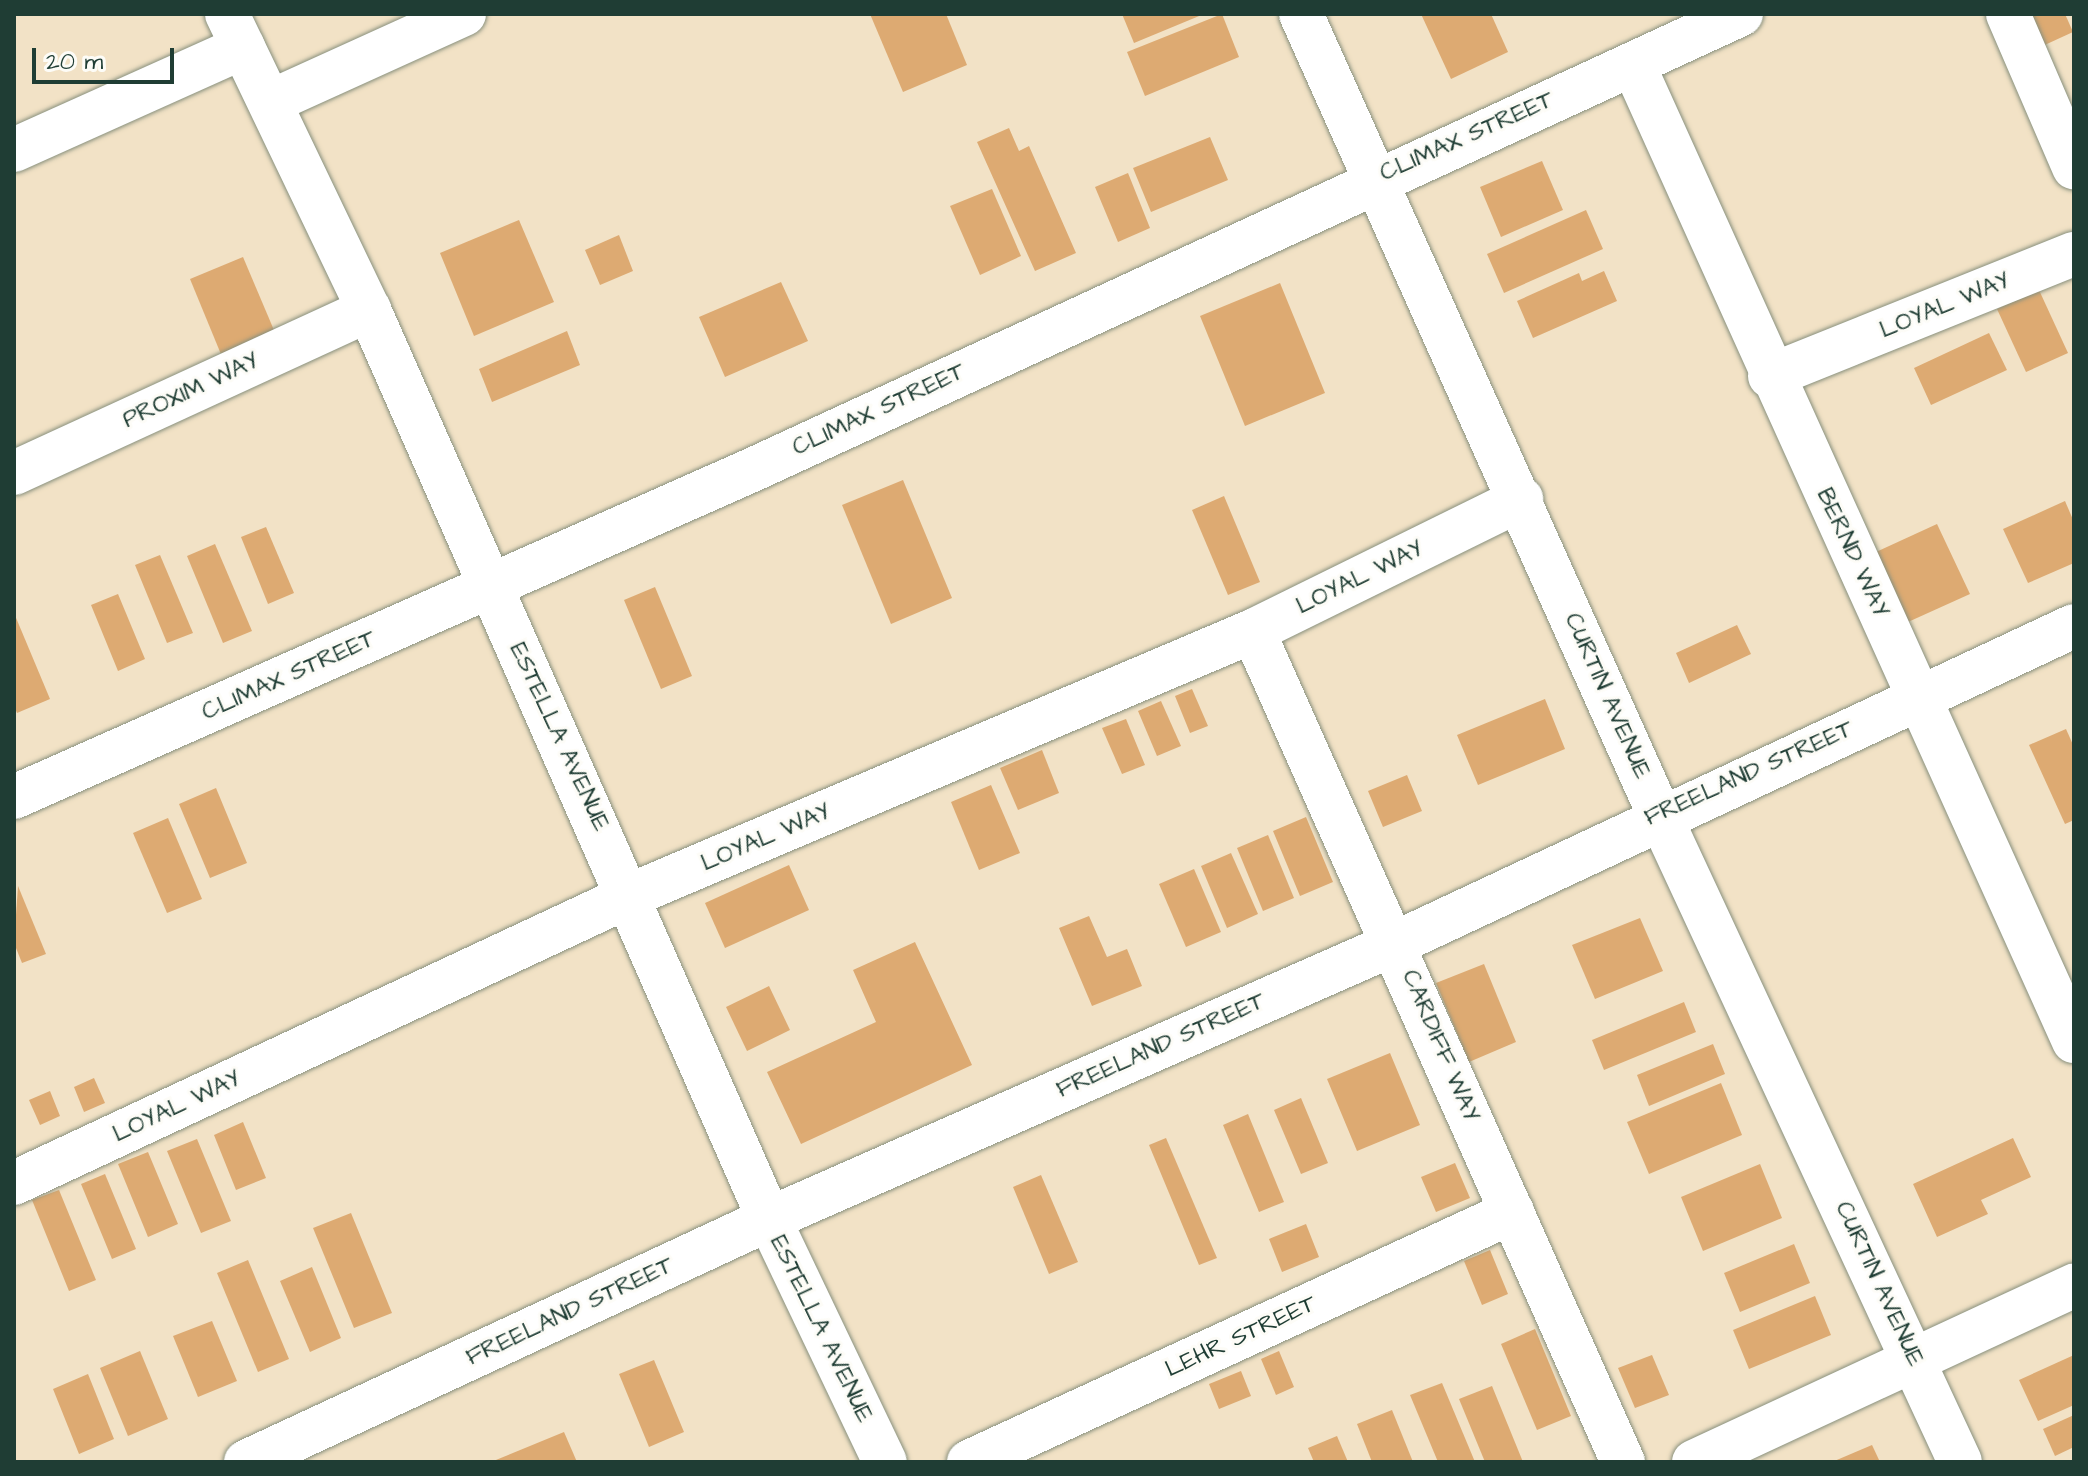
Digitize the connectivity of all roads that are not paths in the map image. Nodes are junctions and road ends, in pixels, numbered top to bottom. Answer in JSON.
{"nodes":[{"id":1,"x":464,"y":14,"type":"edge"},
{"id":2,"x":1301,"y":14,"type":"edge"},
{"id":3,"x":1741,"y":14,"type":"edge"},
{"id":4,"x":2008,"y":14,"type":"edge"},
{"id":5,"x":235,"y":30,"type":"edge"},
{"id":6,"x":1633,"y":64,"type":"junction"},
{"id":7,"x":270,"y":102,"type":"junction"},
{"id":8,"x":14,"y":150,"type":"edge"},
{"id":9,"x":2074,"y":167,"type":"edge"},
{"id":10,"x":1376,"y":177,"type":"junction"},
{"id":11,"x":2074,"y":254,"type":"edge"},
{"id":12,"x":369,"y":310,"type":"junction"},
{"id":13,"x":1770,"y":376,"type":"junction"},
{"id":14,"x":14,"y":473,"type":"edge"},
{"id":15,"x":1521,"y":499,"type":"junction"},
{"id":16,"x":490,"y":588,"type":"junction"},
{"id":17,"x":2074,"y":626,"type":"edge"},
{"id":18,"x":1253,"y":631,"type":"junction"},
{"id":19,"x":1919,"y":697,"type":"junction"},
{"id":20,"x":14,"y":797,"type":"edge"},
{"id":21,"x":1659,"y":814,"type":"junction"},
{"id":22,"x":631,"y":895,"type":"junction"},
{"id":23,"x":1396,"y":943,"type":"junction"},
{"id":24,"x":2059,"y":970,"type":"edge"},
{"id":25,"x":2074,"y":1041,"type":"edge"},
{"id":26,"x":14,"y":1183,"type":"edge"},
{"id":27,"x":1512,"y":1212,"type":"junction"},
{"id":28,"x":769,"y":1219,"type":"junction"},
{"id":29,"x":2074,"y":1286,"type":"edge"},
{"id":30,"x":1914,"y":1359,"type":"junction"},
{"id":31,"x":246,"y":1462,"type":"edge"},
{"id":32,"x":885,"y":1462,"type":"edge"},
{"id":33,"x":969,"y":1462,"type":"edge"},
{"id":34,"x":1623,"y":1462,"type":"edge"},
{"id":35,"x":1694,"y":1462,"type":"edge"},
{"id":36,"x":1960,"y":1462,"type":"edge"}],
"edges":[{"from":1,"to":7,"type":"street"},
{"from":2,"to":10,"type":"street","name":"CURTIN AVENUE"},
{"from":3,"to":6,"type":"street","name":"CLIMAX STREET"},
{"from":4,"to":9,"type":"street"},
{"from":5,"to":7,"type":"street","name":"ESTELLA AVENUE"},
{"from":5,"to":8,"type":"street"},
{"from":6,"to":10,"type":"street","name":"CLIMAX STREET"},
{"from":6,"to":13,"type":"street","name":"BERND WAY"},
{"from":7,"to":12,"type":"street","name":"ESTELLA AVENUE"},
{"from":10,"to":15,"type":"street","name":"CURTIN AVENUE"},
{"from":10,"to":16,"type":"street","name":"CLIMAX STREET"},
{"from":11,"to":13,"type":"street","name":"LOYAL WAY"},
{"from":12,"to":14,"type":"street","name":"PROXIM WAY"},
{"from":12,"to":16,"type":"street","name":"ESTELLA AVENUE"},
{"from":13,"to":19,"type":"street","name":"BERND WAY"},
{"from":15,"to":18,"type":"street","name":"LOYAL WAY"},
{"from":15,"to":21,"type":"street","name":"CURTIN AVENUE"},
{"from":16,"to":20,"type":"street","name":"CLIMAX STREET"},
{"from":16,"to":22,"type":"street","name":"ESTELLA AVENUE"},
{"from":17,"to":19,"type":"street","name":"FREELAND STREET"},
{"from":18,"to":22,"type":"street","name":"LOYAL WAY"},
{"from":18,"to":23,"type":"street","name":"CARDIFF WAY"},
{"from":19,"to":21,"type":"street","name":"FREELAND STREET"},
{"from":19,"to":24,"type":"street","name":"BERND WAY"},
{"from":21,"to":23,"type":"street","name":"FREELAND STREET"},
{"from":21,"to":30,"type":"street","name":"CURTIN AVENUE"},
{"from":22,"to":26,"type":"street","name":"LOYAL WAY"},
{"from":22,"to":28,"type":"street","name":"ESTELLA AVENUE"},
{"from":23,"to":27,"type":"street","name":"CARDIFF WAY"},
{"from":23,"to":28,"type":"street","name":"FREELAND STREET"},
{"from":24,"to":25,"type":"street","name":"BERND WAY"},
{"from":27,"to":33,"type":"street","name":"LEHR STREET"},
{"from":27,"to":34,"type":"street","name":"CARDIFF WAY"},
{"from":28,"to":31,"type":"street","name":"FREELAND STREET"},
{"from":28,"to":32,"type":"street","name":"ESTELLA AVENUE"},
{"from":29,"to":30,"type":"street"},
{"from":30,"to":35,"type":"street"},
{"from":30,"to":36,"type":"street","name":"CURTIN AVENUE"}]}
